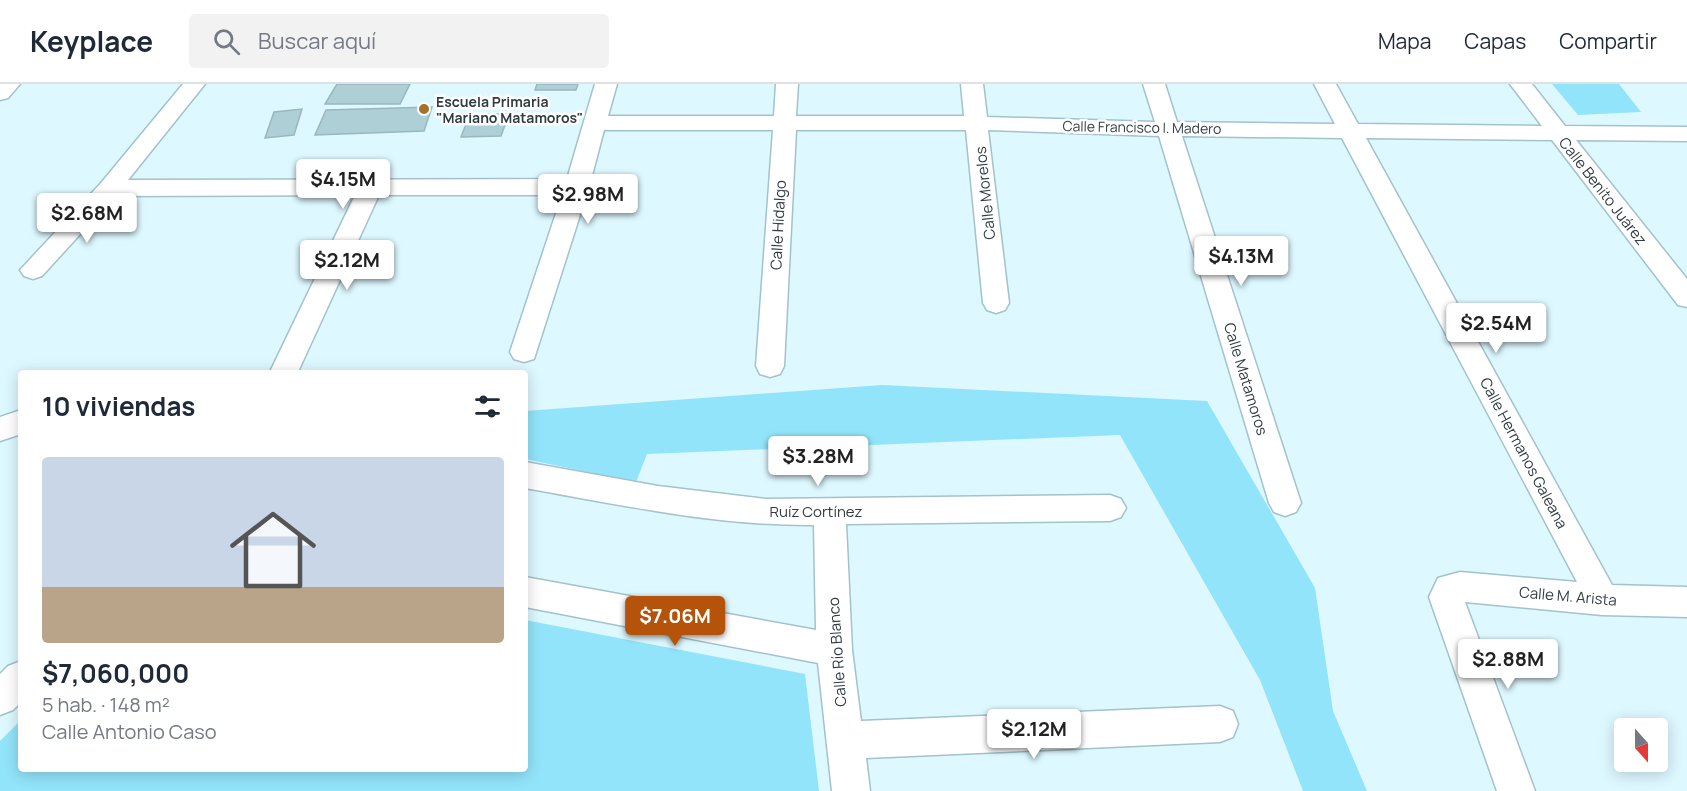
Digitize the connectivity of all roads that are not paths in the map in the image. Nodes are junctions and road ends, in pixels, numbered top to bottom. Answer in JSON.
{"nodes":[{"id":1,"x":9,"y":84,"type":"edge"},
{"id":2,"x":194,"y":84,"type":"edge"},
{"id":3,"x":606,"y":84,"type":"edge"},
{"id":4,"x":787,"y":84,"type":"edge"},
{"id":5,"x":972,"y":84,"type":"edge"},
{"id":6,"x":1154,"y":84,"type":"edge"},
{"id":7,"x":1325,"y":84,"type":"edge"},
{"id":8,"x":1521,"y":84,"type":"edge"},
{"id":9,"x":0,"y":93,"type":"edge"},
{"id":10,"x":596,"y":123,"type":"junction"},
{"id":11,"x":784,"y":123,"type":"junction"},
{"id":12,"x":978,"y":123,"type":"junction"},
{"id":13,"x":1168,"y":129,"type":"junction"},
{"id":14,"x":1348,"y":129,"type":"junction"},
{"id":15,"x":1558,"y":133,"type":"junction"},
{"id":16,"x":1687,"y":134,"type":"edge"},
{"id":17,"x":577,"y":187,"type":"junction"},
{"id":18,"x":109,"y":188,"type":"junction"},
{"id":19,"x":370,"y":189,"type":"junction"},
{"id":20,"x":33,"y":270,"type":"dead end"},
{"id":21,"x":1687,"y":298,"type":"edge"},
{"id":22,"x":996,"y":303,"type":"dead end"},
{"id":23,"x":524,"y":352,"type":"dead end"},
{"id":24,"x":770,"y":366,"type":"dead end"},
{"id":25,"x":285,"y":370,"type":"edge"},
{"id":26,"x":18,"y":423,"type":"edge"},
{"id":27,"x":0,"y":429,"type":"edge"},
{"id":28,"x":528,"y":476,"type":"edge"},
{"id":29,"x":1285,"y":503,"type":"dead end"},
{"id":30,"x":1110,"y":508,"type":"dead end"},
{"id":31,"x":830,"y":512,"type":"junction"},
{"id":32,"x":528,"y":593,"type":"edge"},
{"id":33,"x":1602,"y":600,"type":"junction"},
{"id":34,"x":1687,"y":602,"type":"edge"},
{"id":35,"x":834,"y":650,"type":"junction"},
{"id":36,"x":18,"y":681,"type":"edge"},
{"id":37,"x":0,"y":698,"type":"edge"},
{"id":38,"x":1220,"y":724,"type":"dead end"},
{"id":39,"x":846,"y":740,"type":"junction"},
{"id":40,"x":851,"y":791,"type":"edge"},
{"id":41,"x":1516,"y":791,"type":"edge"}],
"edges":[{"from":1,"to":9,"type":"street"},
{"from":2,"to":18,"type":"street"},
{"from":3,"to":10,"type":"street"},
{"from":4,"to":11,"type":"street","name":"Calle Hidalgo"},
{"from":5,"to":12,"type":"street","name":"Calle Morelos"},
{"from":6,"to":13,"type":"street","name":"Calle Matamoros"},
{"from":7,"to":14,"type":"street","name":"Calle Hermanos Galeana"},
{"from":8,"to":15,"type":"street","name":"Calle Benito Juárez"},
{"from":10,"to":11,"type":"street","name":"Calle Francisco I. Madero"},
{"from":10,"to":17,"type":"street"},
{"from":11,"to":12,"type":"street","name":"Calle Francisco I. Madero"},
{"from":11,"to":24,"type":"street","name":"Calle Hidalgo"},
{"from":12,"to":13,"type":"street","name":"Calle Francisco I. Madero"},
{"from":12,"to":22,"type":"street","name":"Calle Morelos"},
{"from":13,"to":14,"type":"street","name":"Calle Francisco I. Madero"},
{"from":13,"to":29,"type":"street","name":"Calle Matamoros"},
{"from":14,"to":15,"type":"street","name":"Calle Francisco I. Madero"},
{"from":14,"to":33,"type":"street","name":"Calle Hermanos Galeana"},
{"from":15,"to":16,"type":"street","name":"Calle Francisco I. Madero"},
{"from":15,"to":21,"type":"street","name":"Calle Benito Juárez"},
{"from":17,"to":19,"type":"street"},
{"from":17,"to":23,"type":"street"},
{"from":18,"to":19,"type":"street"},
{"from":18,"to":20,"type":"street"},
{"from":19,"to":25,"type":"street"},
{"from":26,"to":27,"type":"street"},
{"from":28,"to":31,"type":"street","name":"Ruíz Cortínez"},
{"from":30,"to":31,"type":"street","name":"Ruíz Cortínez"},
{"from":31,"to":35,"type":"street","name":"Calle Río Blanco"},
{"from":32,"to":35,"type":"street"},
{"from":33,"to":34,"type":"street","name":"Calle M. Arista"},
{"from":33,"to":41,"type":"street","name":"Calle M. Arista"},
{"from":35,"to":39,"type":"street","name":"Calle Río Blanco"},
{"from":36,"to":37,"type":"street"},
{"from":38,"to":39,"type":"street"},
{"from":39,"to":40,"type":"street","name":"Calle Río Blanco"}]}
